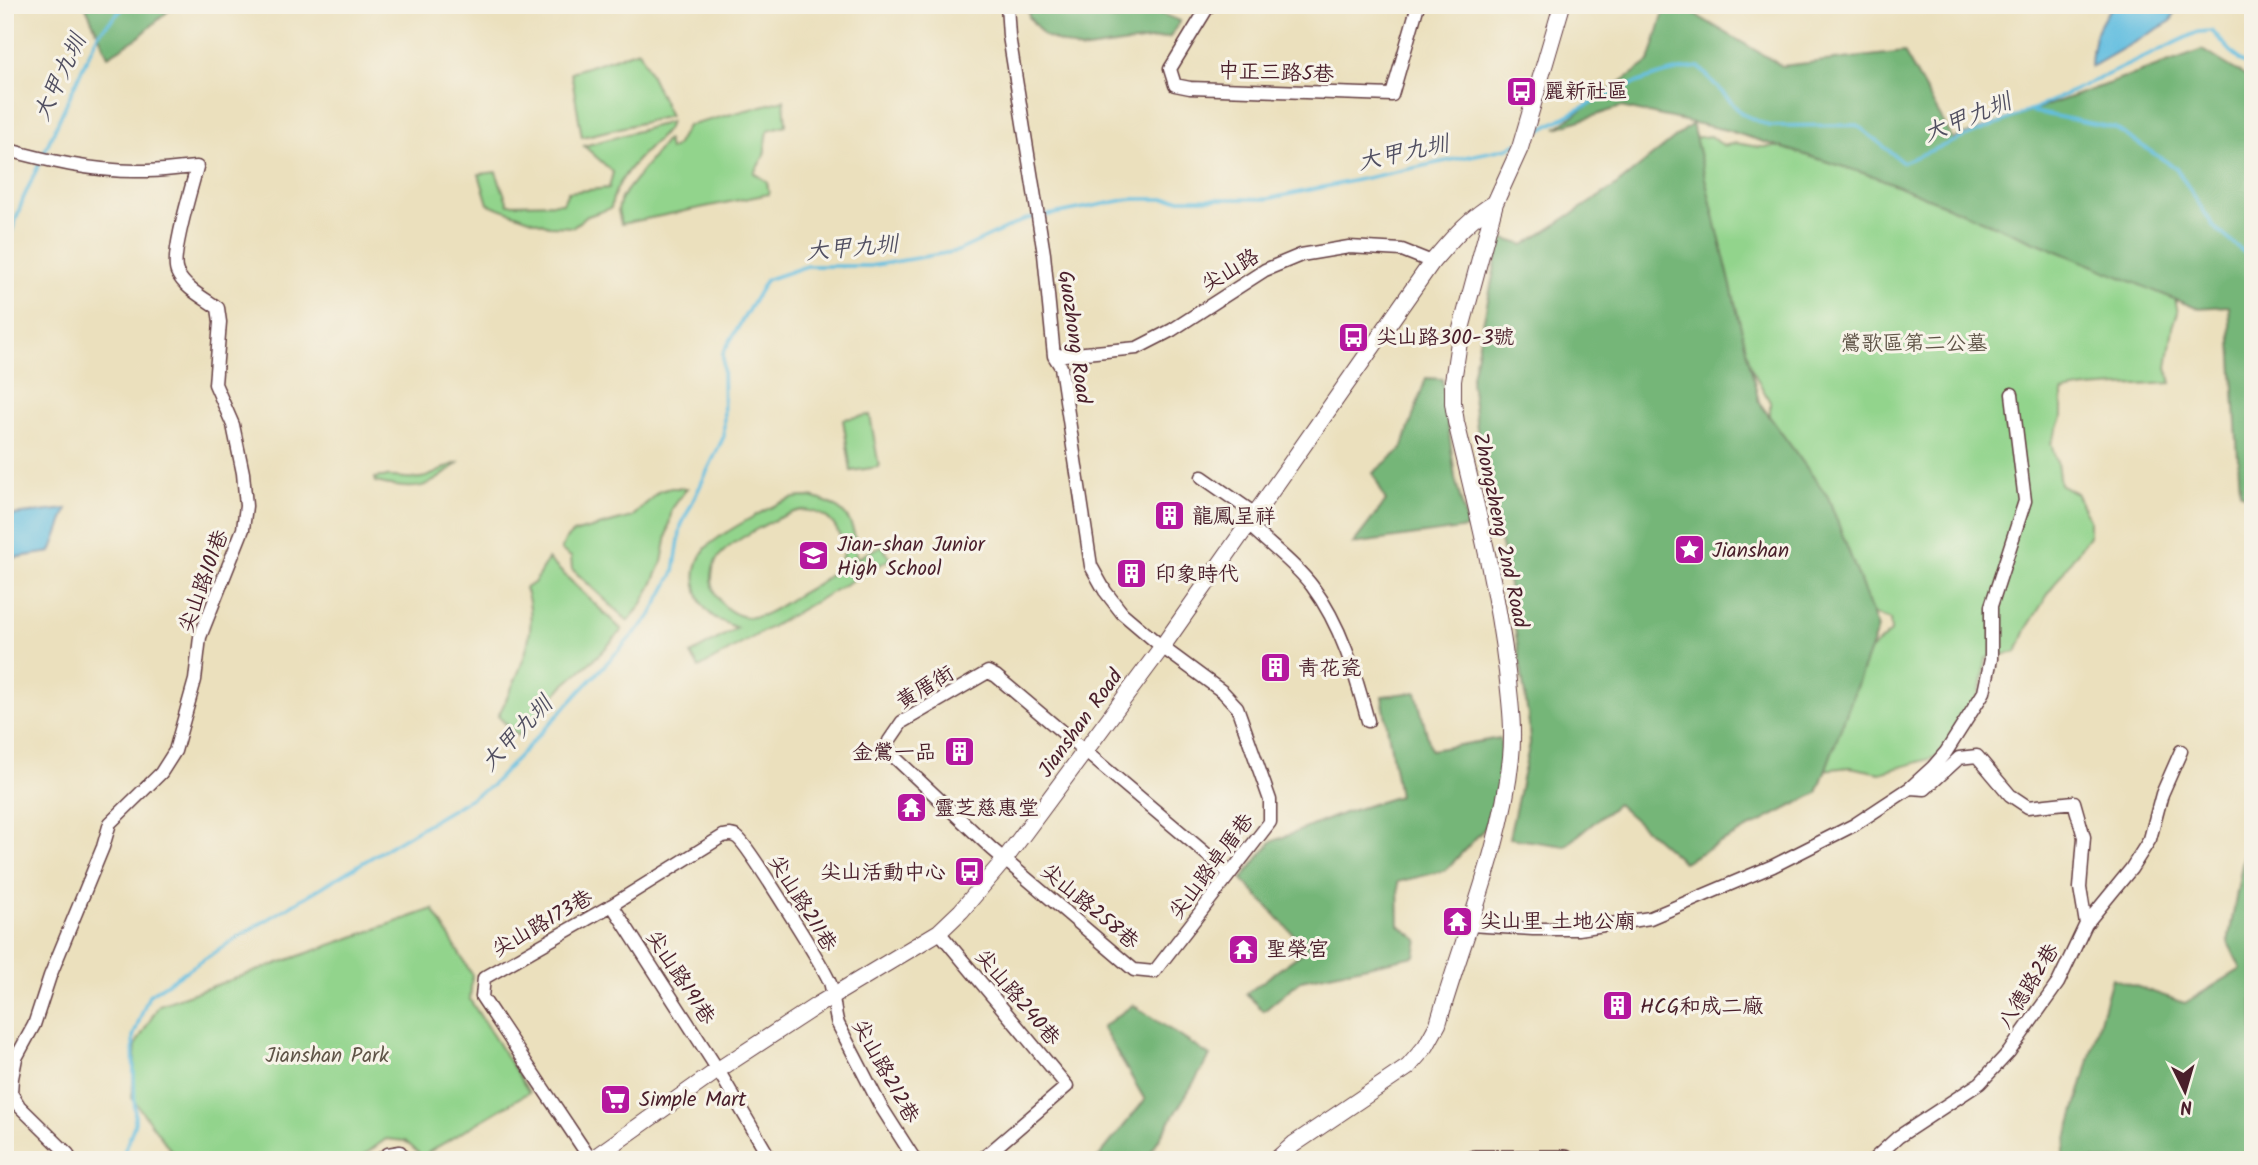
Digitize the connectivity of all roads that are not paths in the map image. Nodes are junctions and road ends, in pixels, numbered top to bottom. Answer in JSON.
{"nodes":[{"id":1,"x":1007,"y":5,"type":"edge"},
{"id":2,"x":1209,"y":5,"type":"edge"},
{"id":3,"x":1418,"y":5,"type":"edge"},
{"id":4,"x":1562,"y":5,"type":"edge"},
{"id":5,"x":5,"y":149,"type":"edge"},
{"id":6,"x":1496,"y":202,"type":"junction"},
{"id":7,"x":1432,"y":262,"type":"junction"},
{"id":8,"x":1054,"y":356,"type":"junction"},
{"id":9,"x":2012,"y":394,"type":"dead end"},
{"id":10,"x":1202,"y":477,"type":"dead end"},
{"id":11,"x":1252,"y":519,"type":"junction"},
{"id":12,"x":1162,"y":647,"type":"junction"},
{"id":13,"x":1368,"y":721,"type":"dead end"},
{"id":14,"x":1085,"y":751,"type":"junction"},
{"id":15,"x":2181,"y":751,"type":"dead end"},
{"id":16,"x":1910,"y":788,"type":"junction"},
{"id":17,"x":732,"y":835,"type":"joint"},
{"id":18,"x":1005,"y":859,"type":"junction"},
{"id":19,"x":1230,"y":874,"type":"junction"},
{"id":20,"x":612,"y":905,"type":"junction"},
{"id":21,"x":2087,"y":924,"type":"junction"},
{"id":22,"x":1470,"y":925,"type":"junction"},
{"id":23,"x":939,"y":932,"type":"junction"},
{"id":24,"x":1154,"y":972,"type":"joint"},
{"id":25,"x":832,"y":997,"type":"junction"},
{"id":26,"x":718,"y":1070,"type":"junction"},
{"id":27,"x":69,"y":1160,"type":"edge"},
{"id":28,"x":379,"y":1160,"type":"edge"},
{"id":29,"x":405,"y":1160,"type":"edge"},
{"id":30,"x":591,"y":1160,"type":"edge"},
{"id":31,"x":771,"y":1160,"type":"edge"},
{"id":32,"x":915,"y":1160,"type":"edge"},
{"id":33,"x":981,"y":1160,"type":"edge"},
{"id":34,"x":1276,"y":1160,"type":"edge"},
{"id":35,"x":1475,"y":1160,"type":"edge"},
{"id":36,"x":1565,"y":1160,"type":"edge"},
{"id":37,"x":1873,"y":1160,"type":"edge"}],
"edges":[{"from":1,"to":8,"type":"street","name":"Guozhong Road"},
{"from":2,"to":3,"type":"street","name":"中正三路5巷"},
{"from":4,"to":6,"type":"street","name":"Zhongzheng 2nd Road"},
{"from":5,"to":27,"type":"street","name":"尖山路101巷"},
{"from":6,"to":7,"type":"street","name":"Jianshan Road"},
{"from":6,"to":22,"type":"street","name":"Zhongzheng 2nd Road"},
{"from":7,"to":8,"type":"street","name":"尖山路"},
{"from":7,"to":11,"type":"street","name":"Jianshan Road"},
{"from":8,"to":12,"type":"street","name":"Guozhong Road"},
{"from":9,"to":16,"type":"street"},
{"from":10,"to":11,"type":"street"},
{"from":11,"to":12,"type":"street","name":"Jianshan Road"},
{"from":11,"to":13,"type":"street"},
{"from":12,"to":14,"type":"street","name":"Jianshan Road"},
{"from":12,"to":19,"type":"street","name":"尖山路卓厝巷"},
{"from":14,"to":18,"type":"street","name":"Jianshan Road"},
{"from":14,"to":18,"type":"street","name":"黃厝街"},
{"from":14,"to":19,"type":"street"},
{"from":15,"to":21,"type":"street","name":"八德路2巷"},
{"from":16,"to":21,"type":"street"},
{"from":16,"to":22,"type":"street"},
{"from":17,"to":20,"type":"street","name":"尖山路173巷"},
{"from":17,"to":25,"type":"street","name":"尖山路211巷"},
{"from":18,"to":23,"type":"street","name":"Jianshan Road"},
{"from":18,"to":24,"type":"street","name":"尖山路258巷"},
{"from":19,"to":24,"type":"street","name":"尖山路卓厝巷"},
{"from":20,"to":26,"type":"street","name":"尖山路191巷"},
{"from":20,"to":30,"type":"street","name":"尖山路173巷"},
{"from":21,"to":37,"type":"street","name":"八德路2巷"},
{"from":22,"to":34,"type":"street","name":"Zhongzheng 2nd Road"},
{"from":23,"to":25,"type":"street","name":"Jianshan Road"},
{"from":23,"to":33,"type":"street","name":"尖山路240巷"},
{"from":25,"to":26,"type":"street","name":"Jianshan Road"},
{"from":25,"to":32,"type":"street","name":"尖山路212巷"},
{"from":26,"to":30,"type":"street","name":"Jianshan Road"},
{"from":26,"to":31,"type":"street","name":"尖山路191巷"},
{"from":28,"to":29,"type":"street"},
{"from":35,"to":36,"type":"main road"}]}
